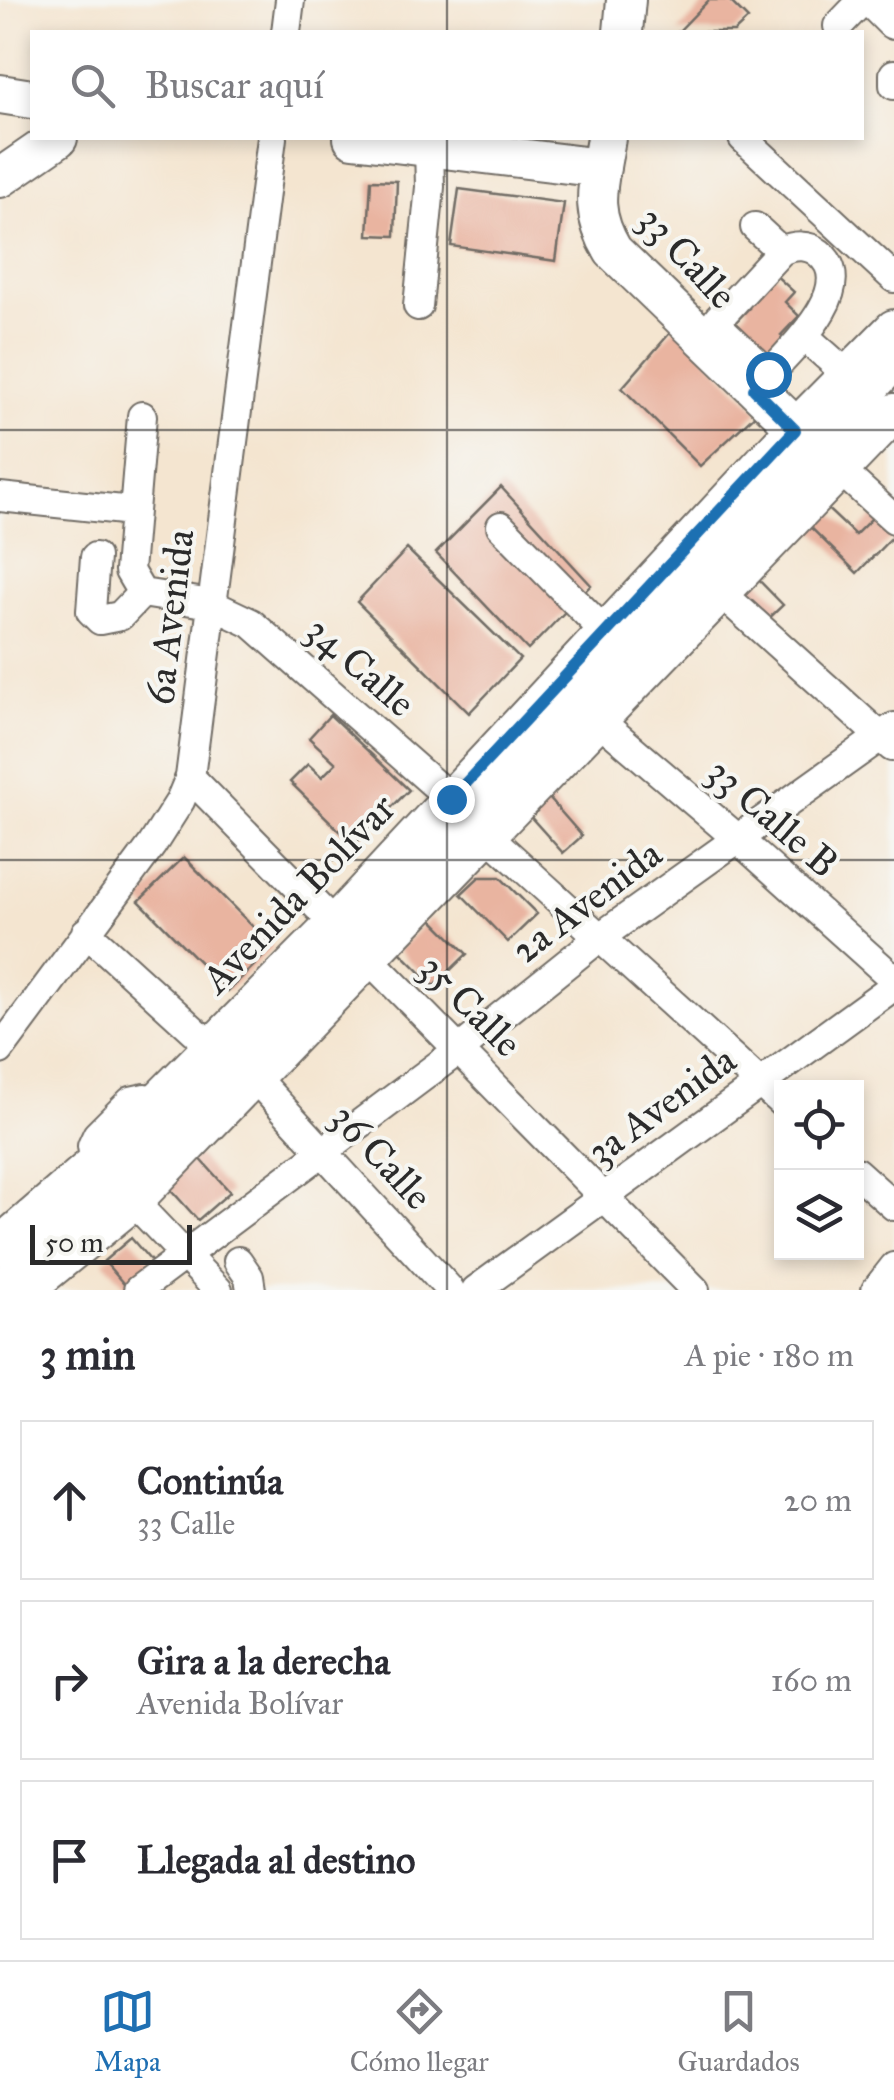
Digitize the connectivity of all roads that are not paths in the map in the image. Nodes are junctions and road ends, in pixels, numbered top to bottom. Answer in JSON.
{"nodes":[{"id":1,"x":290,"y":0,"type":"edge"},
{"id":2,"x":626,"y":0,"type":"edge"},
{"id":3,"x":863,"y":0,"type":"edge"},
{"id":4,"x":874,"y":0,"type":"edge"},
{"id":5,"x":894,"y":20,"type":"edge"},
{"id":6,"x":838,"y":26,"type":"dead end"},
{"id":7,"x":286,"y":30,"type":"edge"},
{"id":8,"x":623,"y":30,"type":"edge"},
{"id":9,"x":894,"y":74,"type":"edge"},
{"id":10,"x":894,"y":85,"type":"edge"},
{"id":11,"x":0,"y":94,"type":"edge"},
{"id":12,"x":30,"y":100,"type":"edge"},
{"id":13,"x":30,"y":140,"type":"edge"},
{"id":14,"x":55,"y":140,"type":"edge"},
{"id":15,"x":272,"y":140,"type":"edge"},
{"id":16,"x":370,"y":140,"type":"edge"},
{"id":17,"x":745,"y":140,"type":"edge"},
{"id":18,"x":428,"y":147,"type":"junction"},
{"id":19,"x":604,"y":153,"type":"edge"},
{"id":20,"x":0,"y":155,"type":"edge"},
{"id":21,"x":0,"y":178,"type":"edge"},
{"id":22,"x":755,"y":226,"type":"dead end"},
{"id":23,"x":782,"y":251,"type":"junction"},
{"id":24,"x":894,"y":278,"type":"edge"},
{"id":25,"x":418,"y":306,"type":"dead end"},
{"id":26,"x":894,"y":329,"type":"edge"},
{"id":27,"x":804,"y":336,"type":"junction"},
{"id":28,"x":894,"y":368,"type":"edge"},
{"id":29,"x":848,"y":375,"type":"junction"},
{"id":30,"x":761,"y":382,"type":"junction"},
{"id":31,"x":894,"y":413,"type":"edge"},
{"id":32,"x":142,"y":416,"type":"dead end"},
{"id":33,"x":818,"y":450,"type":"junction"},
{"id":34,"x":0,"y":497,"type":"edge"},
{"id":35,"x":132,"y":511,"type":"junction"},
{"id":36,"x":894,"y":519,"type":"edge"},
{"id":37,"x":501,"y":526,"type":"dead end"},
{"id":38,"x":95,"y":557,"type":"dead end"},
{"id":39,"x":719,"y":591,"type":"junction"},
{"id":40,"x":142,"y":593,"type":"junction"},
{"id":41,"x":211,"y":604,"type":"junction"},
{"id":42,"x":605,"y":632,"type":"junction"},
{"id":43,"x":596,"y":718,"type":"junction"},
{"id":44,"x":889,"y":737,"type":"edge"},
{"id":45,"x":190,"y":777,"type":"junction"},
{"id":46,"x":451,"y":799,"type":"junction"},
{"id":47,"x":486,"y":834,"type":"junction"},
{"id":48,"x":738,"y":838,"type":"junction"},
{"id":49,"x":86,"y":932,"type":"junction"},
{"id":50,"x":600,"y":937,"type":"junction"},
{"id":51,"x":351,"y":942,"type":"junction"},
{"id":52,"x":894,"y":982,"type":"edge"},
{"id":53,"x":211,"y":1046,"type":"junction"},
{"id":54,"x":0,"y":1050,"type":"edge"},
{"id":55,"x":460,"y":1050,"type":"junction"},
{"id":56,"x":254,"y":1077,"type":"junction"},
{"id":57,"x":759,"y":1082,"type":"junction"},
{"id":58,"x":774,"y":1096,"type":"edge"},
{"id":59,"x":322,"y":1151,"type":"junction"},
{"id":60,"x":864,"y":1179,"type":"edge"},
{"id":61,"x":603,"y":1197,"type":"junction"},
{"id":62,"x":133,"y":1201,"type":"junction"},
{"id":63,"x":894,"y":1206,"type":"edge"},
{"id":64,"x":0,"y":1246,"type":"edge"},
{"id":65,"x":184,"y":1254,"type":"junction"},
{"id":66,"x":238,"y":1261,"type":"dead end"},
{"id":67,"x":894,"y":1267,"type":"edge"},
{"id":68,"x":0,"y":1282,"type":"edge"},
{"id":69,"x":24,"y":1290,"type":"edge"},
{"id":70,"x":138,"y":1290,"type":"edge"},
{"id":71,"x":218,"y":1290,"type":"edge"},
{"id":72,"x":250,"y":1290,"type":"edge"},
{"id":73,"x":450,"y":1290,"type":"edge"},
{"id":74,"x":476,"y":1290,"type":"edge"},
{"id":75,"x":695,"y":1290,"type":"edge"},
{"id":76,"x":876,"y":1290,"type":"edge"}],
"edges":[{"from":1,"to":7,"type":"street"},
{"from":2,"to":8,"type":"main road"},
{"from":3,"to":6,"type":"street"},
{"from":4,"to":5,"type":"main road"},
{"from":9,"to":10,"type":"street"},
{"from":11,"to":12,"type":"main road"},
{"from":13,"to":20,"type":"main road"},
{"from":14,"to":21,"type":"main road"},
{"from":15,"to":41,"type":"street","name":"6a Avenida"},
{"from":16,"to":18,"type":"main road","name":"33 Calle"},
{"from":17,"to":24,"type":"street"},
{"from":18,"to":19,"type":"main road","name":"33 Calle"},
{"from":18,"to":25,"type":"street"},
{"from":19,"to":30,"type":"main road","name":"33 Calle"},
{"from":22,"to":23,"type":"street"},
{"from":23,"to":27,"type":"street"},
{"from":23,"to":30,"type":"street"},
{"from":26,"to":29,"type":"main road","name":"Avenida Bolívar"},
{"from":27,"to":29,"type":"street"},
{"from":27,"to":30,"type":"street"},
{"from":28,"to":33,"type":"street"},
{"from":29,"to":33,"type":"main road","name":"Avenida Bolívar"},
{"from":30,"to":33,"type":"main road","name":"33 Calle"},
{"from":31,"to":33,"type":"main road","name":"Avenida Bolívar"},
{"from":32,"to":35,"type":"street"},
{"from":33,"to":36,"type":"street","name":"33 Calle"},
{"from":33,"to":39,"type":"main road","name":"Avenida Bolívar"},
{"from":33,"to":42,"type":"main road","name":"Avenida Bolívar"},
{"from":33,"to":51,"type":"street"},
{"from":34,"to":35,"type":"street"},
{"from":35,"to":40,"type":"street"},
{"from":37,"to":42,"type":"street"},
{"from":38,"to":40,"type":"street"},
{"from":39,"to":43,"type":"main road","name":"Avenida Bolívar"},
{"from":39,"to":44,"type":"street"},
{"from":40,"to":41,"type":"street","name":"34 Calle"},
{"from":41,"to":45,"type":"street","name":"6a Avenida"},
{"from":41,"to":46,"type":"street","name":"34 Calle"},
{"from":42,"to":46,"type":"main road","name":"Avenida Bolívar"},
{"from":43,"to":47,"type":"main road","name":"Avenida Bolívar"},
{"from":43,"to":48,"type":"street","name":"33 Calle B"},
{"from":44,"to":48,"type":"street","name":"2a Avenida"},
{"from":45,"to":49,"type":"street","name":"6a Avenida"},
{"from":45,"to":51,"type":"street","name":"35 Calle"},
{"from":46,"to":51,"type":"main road","name":"Avenida Bolívar"},
{"from":47,"to":50,"type":"street"},
{"from":47,"to":51,"type":"main road","name":"Avenida Bolívar"},
{"from":48,"to":50,"type":"street","name":"2a Avenida"},
{"from":48,"to":52,"type":"street","name":"33 Calle B"},
{"from":49,"to":53,"type":"street"},
{"from":49,"to":54,"type":"street","name":"6a Avenida"},
{"from":50,"to":55,"type":"street","name":"2a Avenida"},
{"from":50,"to":57,"type":"street"},
{"from":51,"to":53,"type":"main road","name":"Avenida Bolívar"},
{"from":51,"to":55,"type":"street","name":"35 Calle"},
{"from":51,"to":56,"type":"main road","name":"Avenida Bolívar"},
{"from":51,"to":68,"type":"street"},
{"from":52,"to":57,"type":"street","name":"3a Avenida"},
{"from":53,"to":64,"type":"main road","name":"Avenida Bolívar"},
{"from":55,"to":59,"type":"street","name":"2a Avenida"},
{"from":55,"to":61,"type":"street","name":"35 Calle"},
{"from":56,"to":59,"type":"street","name":"36 Calle"},
{"from":56,"to":62,"type":"main road","name":"Avenida Bolívar"},
{"from":57,"to":58,"type":"street"},
{"from":57,"to":61,"type":"street","name":"3a Avenida"},
{"from":59,"to":65,"type":"street","name":"2a Avenida"},
{"from":59,"to":73,"type":"street","name":"36 Calle"},
{"from":60,"to":63,"type":"street"},
{"from":61,"to":74,"type":"street","name":"3a Avenida"},
{"from":61,"to":75,"type":"street","name":"35 Calle"},
{"from":62,"to":65,"type":"street"},
{"from":62,"to":69,"type":"main road","name":"Avenida Bolívar"},
{"from":65,"to":70,"type":"street","name":"2a Avenida"},
{"from":65,"to":71,"type":"street"},
{"from":66,"to":72,"type":"street"},
{"from":67,"to":76,"type":"street"}]}
